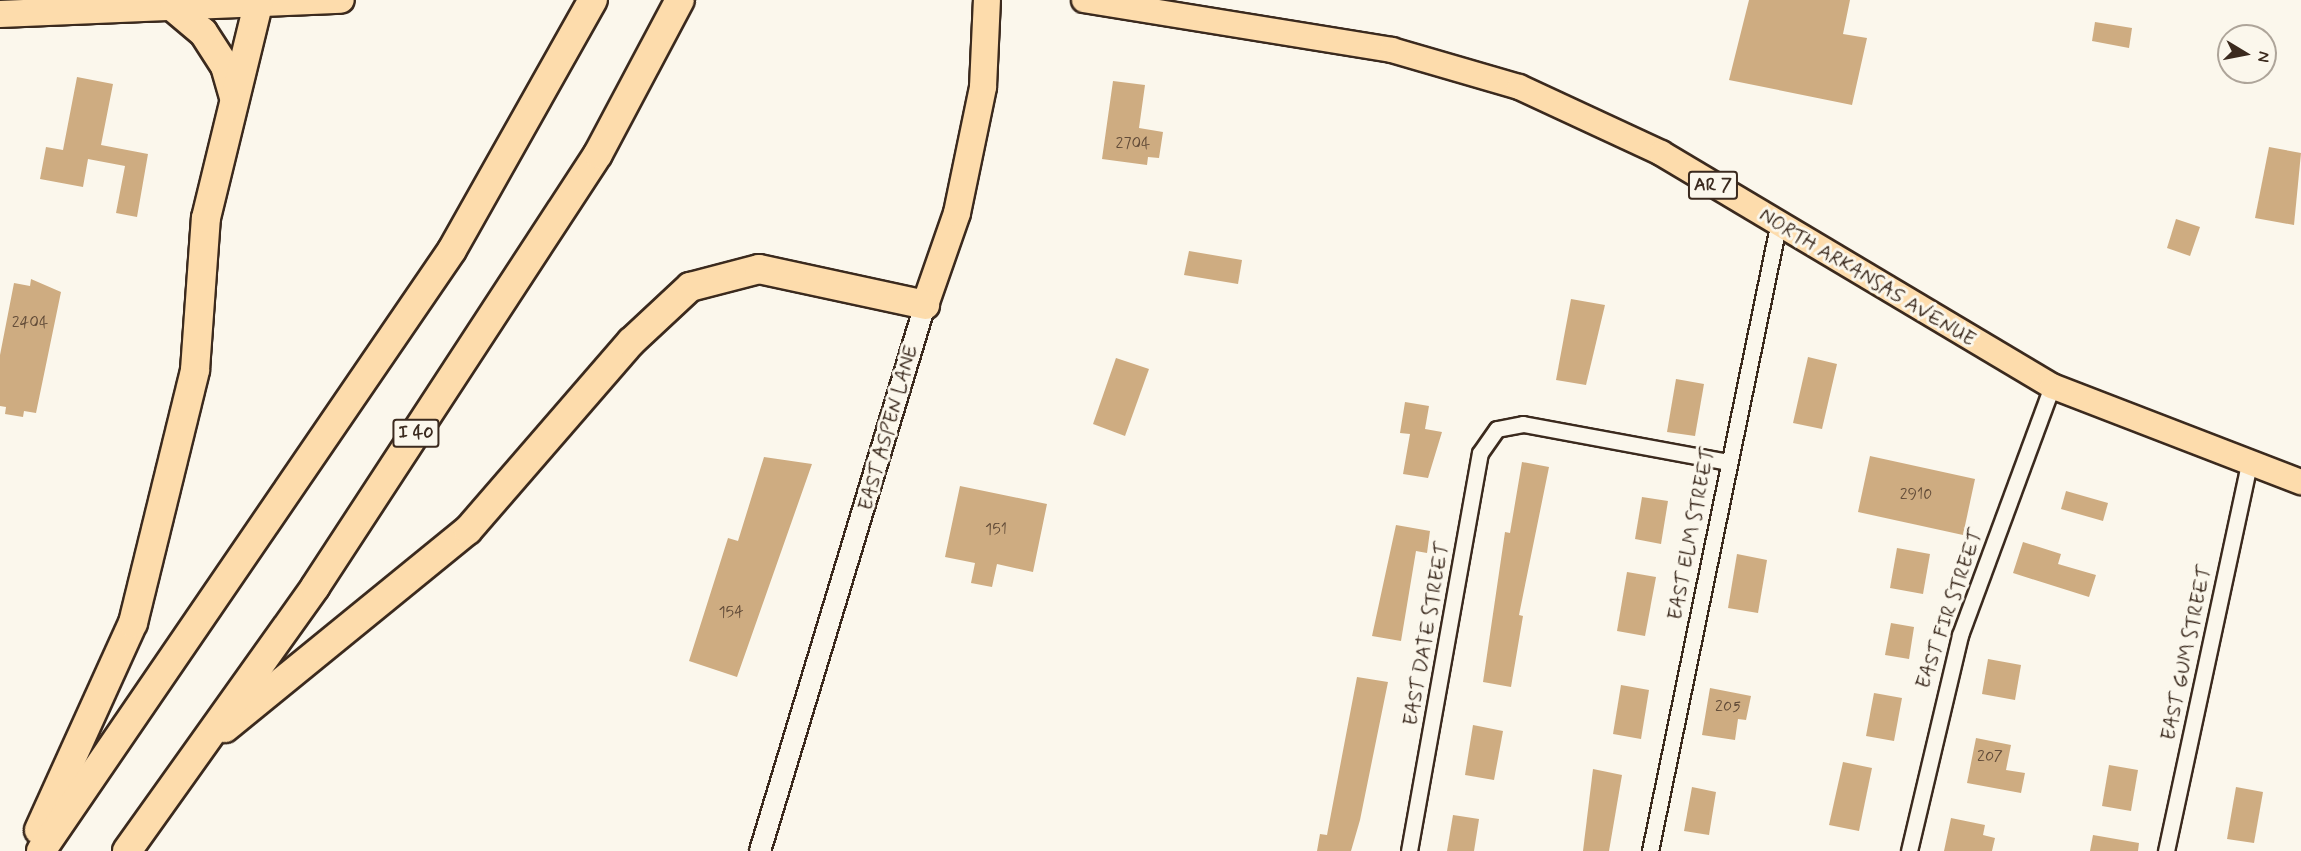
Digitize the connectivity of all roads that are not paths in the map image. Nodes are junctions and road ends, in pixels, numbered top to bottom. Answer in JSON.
{"nodes":[{"id":1,"x":340,"y":0,"type":"edge"},
{"id":2,"x":593,"y":0,"type":"edge"},
{"id":3,"x":680,"y":0,"type":"edge"},
{"id":4,"x":987,"y":0,"type":"edge"},
{"id":5,"x":1084,"y":0,"type":"edge"},
{"id":6,"x":257,"y":3,"type":"edge"},
{"id":7,"x":1174,"y":6,"type":"edge"},
{"id":8,"x":174,"y":8,"type":"junction"},
{"id":9,"x":0,"y":14,"type":"edge"},
{"id":10,"x":234,"y":97,"type":"junction"},
{"id":11,"x":1778,"y":225,"type":"junction"},
{"id":12,"x":925,"y":305,"type":"junction"},
{"id":13,"x":2052,"y":387,"type":"junction"},
{"id":14,"x":1728,"y":462,"type":"junction"},
{"id":15,"x":2249,"y":464,"type":"junction"},
{"id":16,"x":2301,"y":482,"type":"edge"},
{"id":17,"x":202,"y":746,"type":"junction"},
{"id":18,"x":30,"y":851,"type":"edge"},
{"id":19,"x":41,"y":851,"type":"edge"},
{"id":20,"x":127,"y":851,"type":"edge"},
{"id":21,"x":760,"y":851,"type":"edge"},
{"id":22,"x":1409,"y":851,"type":"edge"},
{"id":23,"x":1650,"y":851,"type":"edge"},
{"id":24,"x":1909,"y":851,"type":"edge"},
{"id":25,"x":2166,"y":851,"type":"edge"}],
"edges":[{"from":1,"to":6,"type":"highway"},
{"from":2,"to":19,"type":"highway"},
{"from":3,"to":17,"type":"highway","number":"I 40"},
{"from":4,"to":12,"type":"highway","name":"EAST ASPEN LANE"},
{"from":5,"to":7,"type":"main road","name":"NORTH ARKANSAS AVENUE","number":"AR 7"},
{"from":6,"to":8,"type":"highway"},
{"from":6,"to":10,"type":"highway"},
{"from":7,"to":11,"type":"main road","name":"NORTH ARKANSAS AVENUE","number":"AR 7"},
{"from":8,"to":9,"type":"highway"},
{"from":8,"to":10,"type":"highway"},
{"from":10,"to":18,"type":"highway"},
{"from":11,"to":13,"type":"main road","name":"NORTH ARKANSAS AVENUE","number":"AR 7"},
{"from":11,"to":14,"type":"street","name":"EAST ELM STREET"},
{"from":12,"to":17,"type":"highway"},
{"from":12,"to":21,"type":"street","name":"EAST ASPEN LANE"},
{"from":13,"to":15,"type":"main road","name":"NORTH ARKANSAS AVENUE","number":"AR 7"},
{"from":13,"to":24,"type":"street","name":"EAST FIR STREET"},
{"from":14,"to":22,"type":"street","name":"EAST DATE STREET"},
{"from":14,"to":23,"type":"street","name":"EAST ELM STREET"},
{"from":15,"to":16,"type":"main road","name":"NORTH ARKANSAS AVENUE","number":"AR 7"},
{"from":15,"to":25,"type":"street","name":"EAST GUM STREET"},
{"from":17,"to":20,"type":"highway","number":"I 40"}]}
